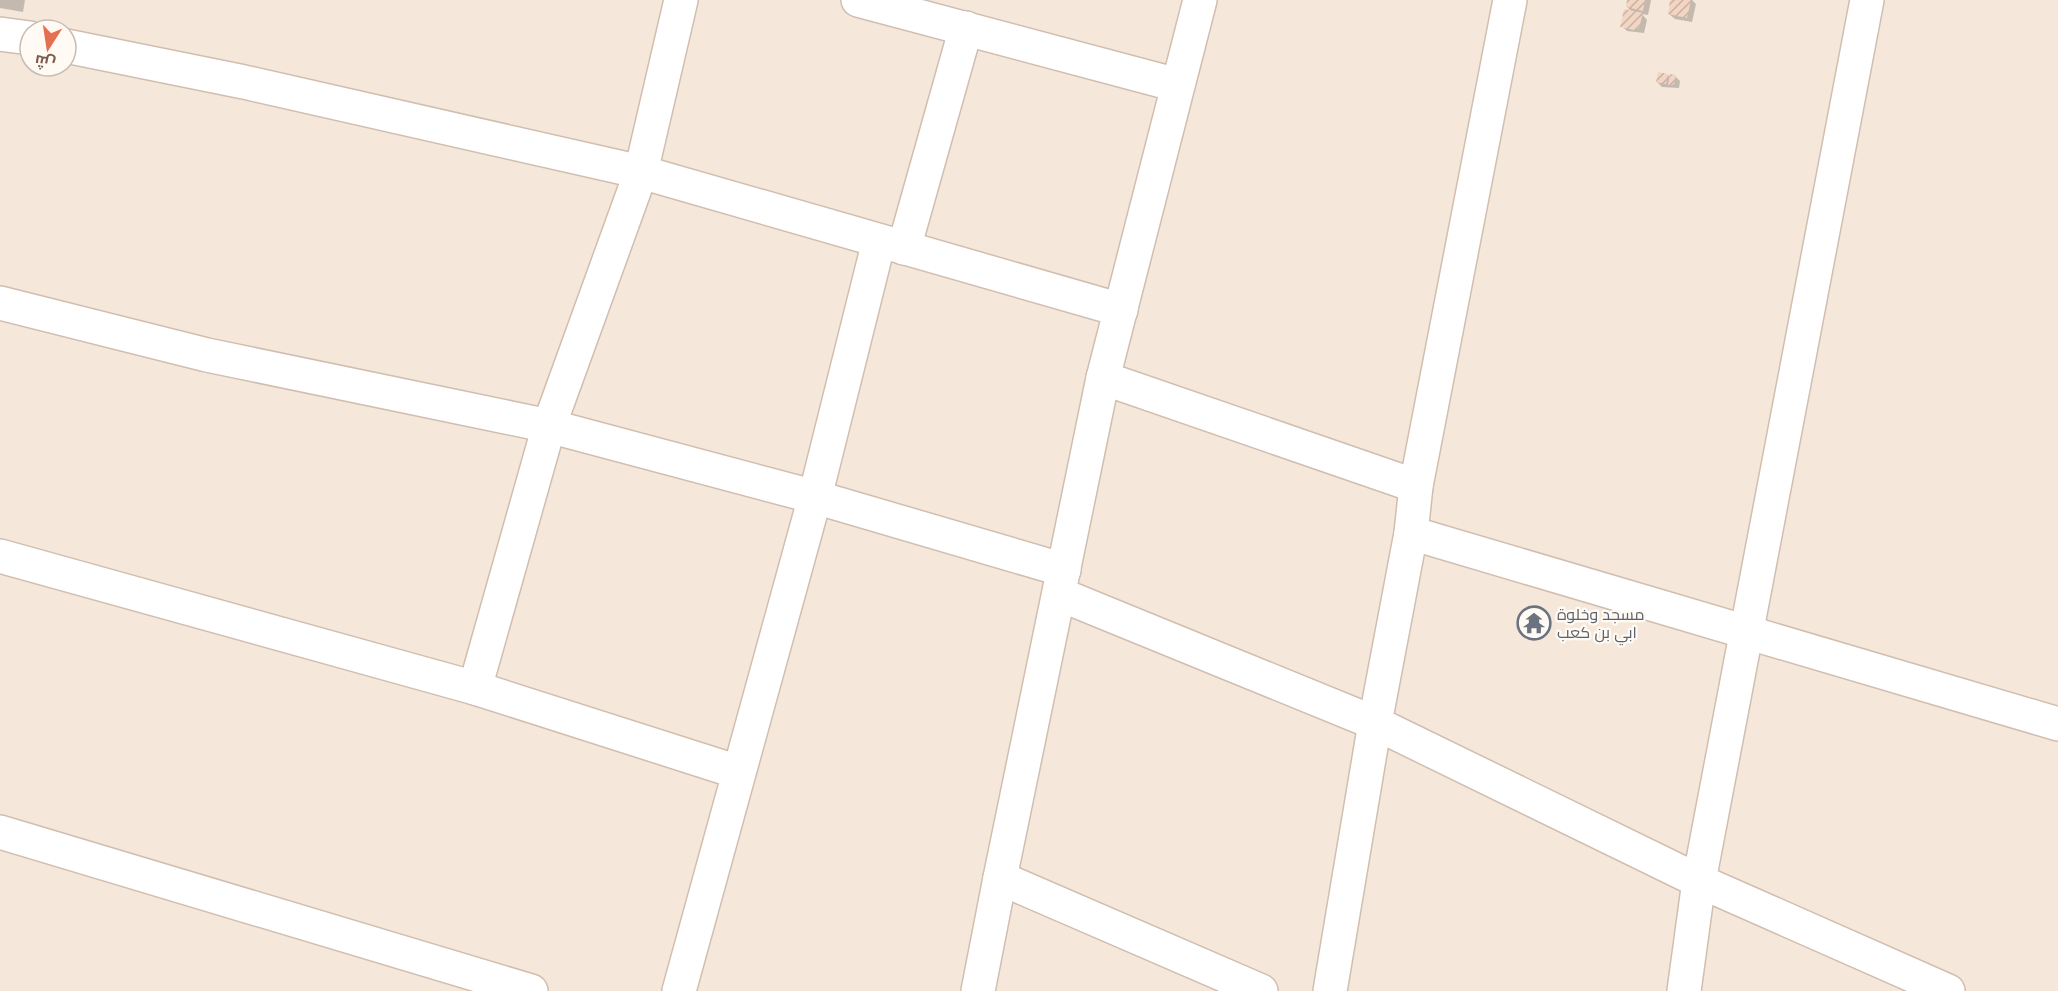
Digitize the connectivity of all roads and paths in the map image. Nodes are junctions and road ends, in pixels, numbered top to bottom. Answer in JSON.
{"nodes":[{"id":1,"x":681,"y":0,"type":"edge"},
{"id":2,"x":858,"y":0,"type":"edge"},
{"id":3,"x":1200,"y":0,"type":"edge"},
{"id":4,"x":1510,"y":0,"type":"edge"},
{"id":5,"x":1867,"y":0,"type":"edge"},
{"id":6,"x":966,"y":28,"type":"junction"},
{"id":7,"x":0,"y":34,"type":"edge"},
{"id":8,"x":18,"y":36,"type":"edge"},
{"id":9,"x":78,"y":48,"type":"edge"},
{"id":10,"x":1177,"y":85,"type":"junction"},
{"id":11,"x":641,"y":172,"type":"junction"},
{"id":12,"x":892,"y":245,"type":"junction"},
{"id":13,"x":0,"y":303,"type":"edge"},
{"id":14,"x":1121,"y":310,"type":"junction"},
{"id":15,"x":1103,"y":378,"type":"junction"},
{"id":16,"x":549,"y":426,"type":"junction"},
{"id":17,"x":1416,"y":486,"type":"junction"},
{"id":18,"x":815,"y":497,"type":"junction"},
{"id":19,"x":1411,"y":533,"type":"junction"},
{"id":20,"x":0,"y":556,"type":"edge"},
{"id":21,"x":1061,"y":582,"type":"junction"},
{"id":22,"x":1746,"y":633,"type":"junction"},
{"id":23,"x":475,"y":688,"type":"junction"},
{"id":24,"x":1375,"y":723,"type":"junction"},
{"id":25,"x":2058,"y":724,"type":"edge"},
{"id":26,"x":738,"y":772,"type":"junction"},
{"id":27,"x":0,"y":832,"type":"edge"},
{"id":28,"x":1000,"y":878,"type":"junction"},
{"id":29,"x":1699,"y":881,"type":"junction"},
{"id":30,"x":531,"y":991,"type":"edge"},
{"id":31,"x":679,"y":991,"type":"edge"},
{"id":32,"x":978,"y":991,"type":"edge"},
{"id":33,"x":1261,"y":991,"type":"edge"},
{"id":34,"x":1330,"y":991,"type":"edge"},
{"id":35,"x":1684,"y":991,"type":"edge"},
{"id":36,"x":1948,"y":991,"type":"edge"}],
"edges":[{"from":1,"to":11,"type":"street"},
{"from":2,"to":6,"type":"street"},
{"from":3,"to":10,"type":"street"},
{"from":4,"to":17,"type":"street"},
{"from":5,"to":22,"type":"street"},
{"from":6,"to":10,"type":"street"},
{"from":6,"to":12,"type":"street"},
{"from":7,"to":8,"type":"street"},
{"from":9,"to":11,"type":"street"},
{"from":10,"to":14,"type":"street"},
{"from":11,"to":12,"type":"street"},
{"from":11,"to":16,"type":"street"},
{"from":12,"to":14,"type":"street"},
{"from":12,"to":18,"type":"street"},
{"from":13,"to":16,"type":"street"},
{"from":14,"to":15,"type":"street"},
{"from":15,"to":17,"type":"street"},
{"from":15,"to":21,"type":"street"},
{"from":16,"to":18,"type":"street"},
{"from":16,"to":23,"type":"street"},
{"from":17,"to":19,"type":"street"},
{"from":18,"to":21,"type":"street"},
{"from":18,"to":26,"type":"street"},
{"from":19,"to":22,"type":"street"},
{"from":19,"to":24,"type":"street"},
{"from":20,"to":23,"type":"street"},
{"from":21,"to":24,"type":"street"},
{"from":21,"to":28,"type":"street"},
{"from":22,"to":25,"type":"street"},
{"from":22,"to":29,"type":"street"},
{"from":23,"to":26,"type":"street"},
{"from":24,"to":29,"type":"street"},
{"from":24,"to":34,"type":"street"},
{"from":26,"to":31,"type":"street"},
{"from":27,"to":30,"type":"street"},
{"from":28,"to":32,"type":"street"},
{"from":28,"to":33,"type":"street"},
{"from":29,"to":35,"type":"street"},
{"from":29,"to":36,"type":"street"}]}
